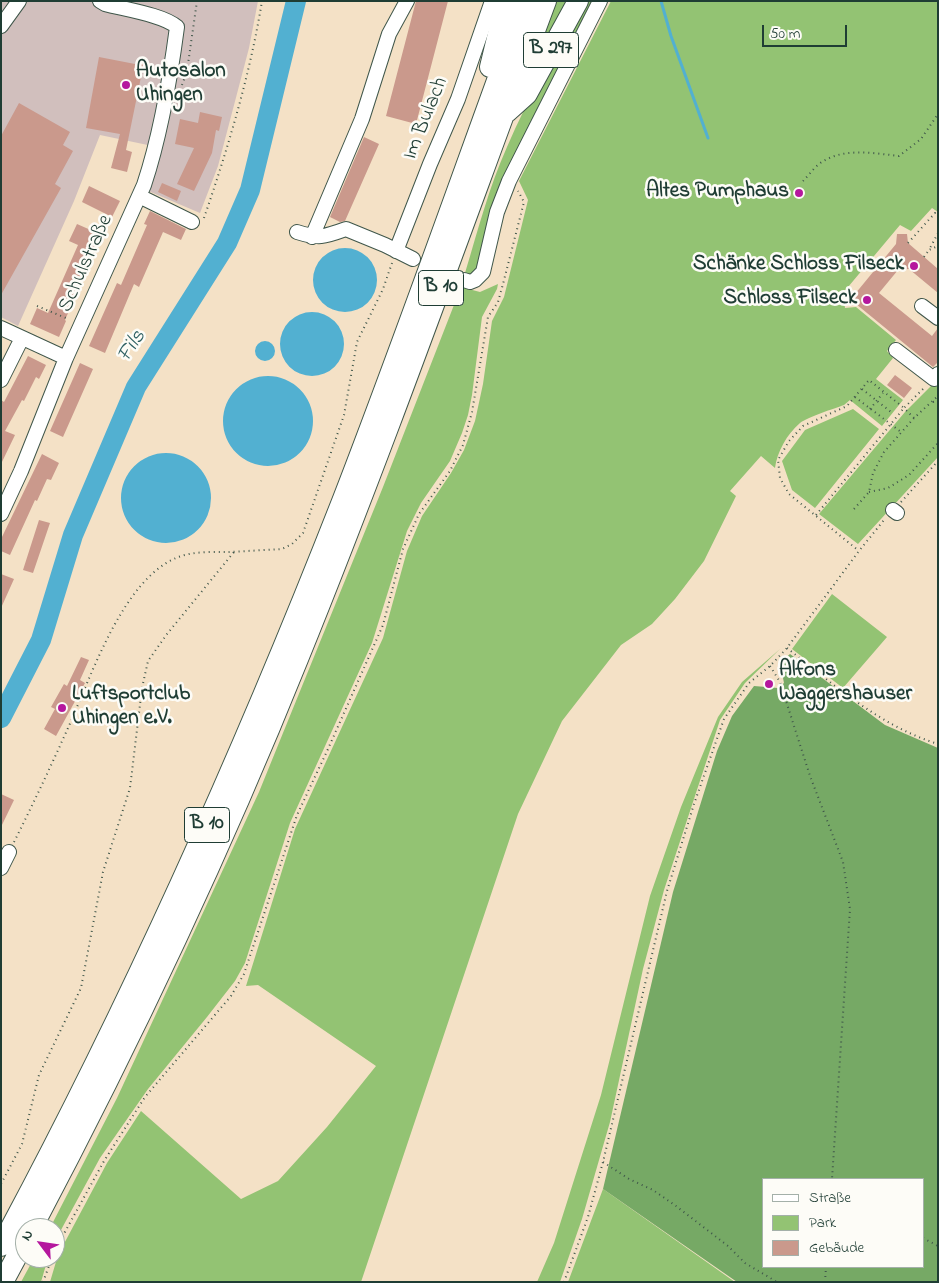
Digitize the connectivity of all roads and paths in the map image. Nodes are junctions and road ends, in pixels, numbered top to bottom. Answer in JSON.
{"nodes":[{"id":1,"x":18,"y":1,"type":"edge"},
{"id":2,"x":100,"y":1,"type":"edge"},
{"id":3,"x":262,"y":1,"type":"edge"},
{"id":4,"x":407,"y":1,"type":"edge"},
{"id":5,"x":492,"y":1,"type":"edge"},
{"id":6,"x":506,"y":1,"type":"edge"},
{"id":7,"x":526,"y":1,"type":"edge"},
{"id":8,"x":546,"y":1,"type":"edge"},
{"id":9,"x":578,"y":1,"type":"edge"},
{"id":10,"x":600,"y":1,"type":"edge"},
{"id":11,"x":1,"y":26,"type":"edge"},
{"id":12,"x":495,"y":112,"type":"junction"},
{"id":13,"x":938,"y":114,"type":"edge"},
{"id":14,"x":509,"y":181,"type":"junction"},
{"id":15,"x":803,"y":181,"type":"dead end"},
{"id":16,"x":139,"y":196,"type":"junction"},
{"id":17,"x":938,"y":215,"type":"edge"},
{"id":18,"x":192,"y":222,"type":"joint"},
{"id":19,"x":298,"y":232,"type":"dead end"},
{"id":20,"x":938,"y":233,"type":"edge"},
{"id":21,"x":312,"y":237,"type":"junction"},
{"id":22,"x":908,"y":243,"type":"dead end"},
{"id":23,"x":938,"y":246,"type":"edge"},
{"id":24,"x":929,"y":250,"type":"junction"},
{"id":25,"x":396,"y":251,"type":"junction"},
{"id":26,"x":924,"y":257,"type":"dead end"},
{"id":27,"x":413,"y":259,"type":"dead end"},
{"id":28,"x":464,"y":280,"type":"dead end"},
{"id":29,"x":36,"y":306,"type":"dead end"},
{"id":30,"x":922,"y":306,"type":"dead end"},
{"id":31,"x":66,"y":318,"type":"dead end"},
{"id":32,"x":938,"y":318,"type":"edge"},
{"id":33,"x":1,"y":328,"type":"edge"},
{"id":34,"x":22,"y":338,"type":"junction"},
{"id":35,"x":896,"y":350,"type":"dead end"},
{"id":36,"x":66,"y":358,"type":"junction"},
{"id":37,"x":936,"y":376,"type":"edge"},
{"id":38,"x":1,"y":380,"type":"edge"},
{"id":39,"x":862,"y":389,"type":"junction"},
{"id":40,"x":883,"y":392,"type":"junction"},
{"id":41,"x":938,"y":396,"type":"edge"},
{"id":42,"x":855,"y":397,"type":"junction"},
{"id":43,"x":938,"y":400,"type":"edge"},
{"id":44,"x":877,"y":401,"type":"junction"},
{"id":45,"x":930,"y":403,"type":"junction"},
{"id":46,"x":904,"y":408,"type":"junction"},
{"id":47,"x":870,"y":409,"type":"junction"},
{"id":48,"x":891,"y":412,"type":"dead end"},
{"id":49,"x":914,"y":418,"type":"junction"},
{"id":50,"x":890,"y":424,"type":"junction"},
{"id":51,"x":901,"y":432,"type":"junction"},
{"id":52,"x":938,"y":443,"type":"edge"},
{"id":53,"x":938,"y":461,"type":"edge"},
{"id":54,"x":869,"y":492,"type":"junction"},
{"id":55,"x":854,"y":509,"type":"dead end"},
{"id":56,"x":2,"y":510,"type":"edge"},
{"id":57,"x":816,"y":515,"type":"junction"},
{"id":58,"x":859,"y":551,"type":"junction"},
{"id":59,"x":234,"y":552,"type":"junction"},
{"id":60,"x":787,"y":648,"type":"junction"},
{"id":61,"x":770,"y":666,"type":"junction"},
{"id":62,"x":938,"y":744,"type":"edge"},
{"id":63,"x":10,"y":852,"type":"joint"},
{"id":64,"x":1,"y":868,"type":"edge"},
{"id":65,"x":603,"y":1162,"type":"junction"},
{"id":66,"x":832,"y":1178,"type":"edge"},
{"id":67,"x":1,"y":1184,"type":"edge"},
{"id":68,"x":37,"y":1218,"type":"edge"},
{"id":69,"x":65,"y":1232,"type":"edge"},
{"id":70,"x":924,"y":1239,"type":"edge"},
{"id":71,"x":1,"y":1246,"type":"edge"},
{"id":72,"x":938,"y":1246,"type":"edge"},
{"id":73,"x":15,"y":1260,"type":"edge"},
{"id":74,"x":48,"y":1268,"type":"edge"},
{"id":75,"x":826,"y":1268,"type":"edge"},
{"id":76,"x":3,"y":1282,"type":"edge"},
{"id":77,"x":43,"y":1282,"type":"edge"},
{"id":78,"x":564,"y":1282,"type":"edge"},
{"id":79,"x":777,"y":1282,"type":"edge"},
{"id":80,"x":825,"y":1282,"type":"edge"}],
"edges":[{"from":1,"to":11,"type":"street"},
{"from":2,"to":16,"type":"street","name":"Schulstraße"},
{"from":3,"to":18,"type":"path"},
{"from":4,"to":21,"type":"street"},
{"from":5,"to":25,"type":"street","name":"Im Bulach"},
{"from":6,"to":12,"type":"highway","number":"B 10"},
{"from":7,"to":12,"type":"highway","number":"B 10"},
{"from":8,"to":12,"type":"highway","number":"B 10"},
{"from":9,"to":12,"type":"highway","number":"B 297"},
{"from":10,"to":14,"type":"street"},
{"from":12,"to":68,"type":"highway","number":"B 10"},
{"from":12,"to":71,"type":"highway","number":"B 10"},
{"from":13,"to":15,"type":"path"},
{"from":14,"to":28,"type":"street"},
{"from":14,"to":69,"type":"path"},
{"from":16,"to":18,"type":"street"},
{"from":16,"to":36,"type":"street","name":"Schulstraße"},
{"from":17,"to":22,"type":"path"},
{"from":19,"to":21,"type":"street"},
{"from":20,"to":24,"type":"path"},
{"from":21,"to":25,"type":"street"},
{"from":23,"to":24,"type":"path"},
{"from":24,"to":26,"type":"path"},
{"from":25,"to":27,"type":"street"},
{"from":25,"to":59,"type":"path"},
{"from":29,"to":31,"type":"path"},
{"from":30,"to":32,"type":"street"},
{"from":33,"to":34,"type":"street"},
{"from":34,"to":36,"type":"street"},
{"from":34,"to":38,"type":"street"},
{"from":35,"to":37,"type":"street"},
{"from":36,"to":56,"type":"street","name":"Schulstraße"},
{"from":37,"to":46,"type":"path"},
{"from":39,"to":40,"type":"path"},
{"from":39,"to":42,"type":"path"},
{"from":39,"to":44,"type":"path"},
{"from":40,"to":44,"type":"path"},
{"from":40,"to":46,"type":"path"},
{"from":41,"to":45,"type":"path"},
{"from":42,"to":47,"type":"path"},
{"from":42,"to":57,"type":"path"},
{"from":43,"to":45,"type":"path"},
{"from":44,"to":47,"type":"path"},
{"from":44,"to":48,"type":"path"},
{"from":45,"to":49,"type":"path"},
{"from":46,"to":49,"type":"path"},
{"from":46,"to":50,"type":"path"},
{"from":47,"to":50,"type":"path"},
{"from":49,"to":51,"type":"path"},
{"from":50,"to":51,"type":"path"},
{"from":50,"to":57,"type":"path"},
{"from":51,"to":54,"type":"path"},
{"from":52,"to":54,"type":"path"},
{"from":53,"to":58,"type":"path"},
{"from":54,"to":55,"type":"path"},
{"from":57,"to":58,"type":"path"},
{"from":58,"to":60,"type":"path"},
{"from":59,"to":63,"type":"path"},
{"from":59,"to":67,"type":"path"},
{"from":60,"to":61,"type":"path"},
{"from":60,"to":62,"type":"path"},
{"from":61,"to":65,"type":"path"},
{"from":61,"to":66,"type":"path"},
{"from":63,"to":64,"type":"street"},
{"from":65,"to":78,"type":"path"},
{"from":65,"to":79,"type":"path"},
{"from":70,"to":72,"type":"path"},
{"from":73,"to":76,"type":"highway"},
{"from":74,"to":77,"type":"path"},
{"from":75,"to":80,"type":"path"}]}
